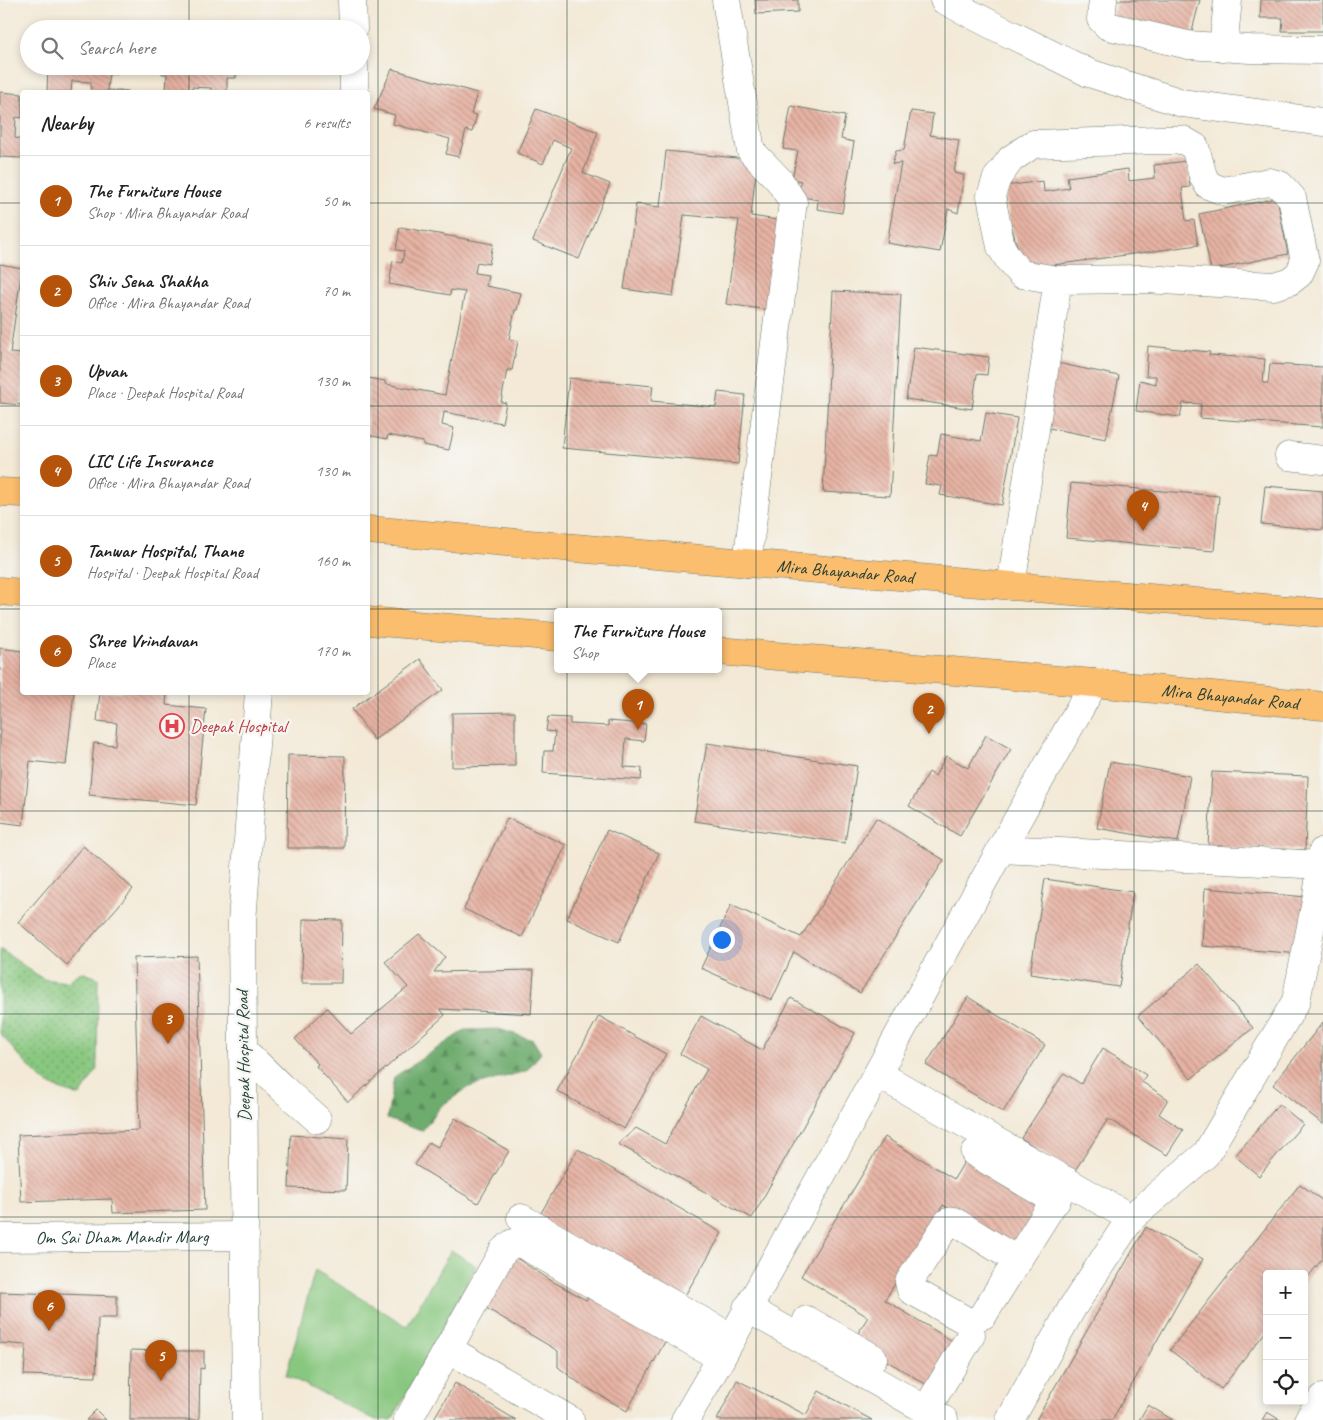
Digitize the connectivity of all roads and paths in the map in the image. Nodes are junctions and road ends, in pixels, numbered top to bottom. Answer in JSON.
{"nodes":[{"id":1,"x":352,"y":0,"type":"edge"},
{"id":2,"x":726,"y":0,"type":"edge"},
{"id":3,"x":944,"y":0,"type":"edge"},
{"id":4,"x":1103,"y":0,"type":"edge"},
{"id":5,"x":1228,"y":0,"type":"edge"},
{"id":6,"x":353,"y":20,"type":"edge"},
{"id":7,"x":1223,"y":48,"type":"junction"},
{"id":8,"x":1323,"y":50,"type":"edge"},
{"id":9,"x":354,"y":75,"type":"edge"},
{"id":10,"x":354,"y":90,"type":"edge"},
{"id":11,"x":1323,"y":122,"type":"edge"},
{"id":12,"x":1058,"y":280,"type":"junction"},
{"id":13,"x":1289,"y":456,"type":"dead end"},
{"id":14,"x":1323,"y":460,"type":"edge"},
{"id":15,"x":0,"y":492,"type":"edge"},
{"id":16,"x":20,"y":493,"type":"edge"},
{"id":17,"x":370,"y":530,"type":"edge"},
{"id":18,"x":747,"y":563,"type":"junction"},
{"id":19,"x":1012,"y":586,"type":"junction"},
{"id":20,"x":0,"y":591,"type":"edge"},
{"id":21,"x":20,"y":593,"type":"edge"},
{"id":22,"x":1323,"y":613,"type":"edge"},
{"id":23,"x":370,"y":621,"type":"edge"},
{"id":24,"x":554,"y":637,"type":"edge"},
{"id":25,"x":722,"y":651,"type":"edge"},
{"id":26,"x":1094,"y":683,"type":"junction"},
{"id":27,"x":260,"y":695,"type":"edge"},
{"id":28,"x":1323,"y":706,"type":"edge"},
{"id":29,"x":1001,"y":849,"type":"junction"},
{"id":30,"x":1322,"y":860,"type":"edge"},
{"id":31,"x":243,"y":1050,"type":"junction"},
{"id":32,"x":878,"y":1074,"type":"junction"},
{"id":33,"x":317,"y":1119,"type":"dead end"},
{"id":34,"x":975,"y":1153,"type":"dead end"},
{"id":35,"x":1062,"y":1191,"type":"junction"},
{"id":36,"x":521,"y":1218,"type":"dead end"},
{"id":37,"x":1131,"y":1218,"type":"junction"},
{"id":38,"x":245,"y":1236,"type":"junction"},
{"id":39,"x":0,"y":1238,"type":"edge"},
{"id":40,"x":1018,"y":1261,"type":"junction"},
{"id":41,"x":747,"y":1308,"type":"junction"},
{"id":42,"x":984,"y":1315,"type":"dead end"},
{"id":43,"x":808,"y":1320,"type":"dead end"},
{"id":44,"x":726,"y":1348,"type":"junction"},
{"id":45,"x":448,"y":1349,"type":"junction"},
{"id":46,"x":1323,"y":1398,"type":"edge"},
{"id":47,"x":935,"y":1408,"type":"edge"},
{"id":48,"x":246,"y":1420,"type":"edge"},
{"id":49,"x":408,"y":1420,"type":"edge"},
{"id":50,"x":570,"y":1420,"type":"edge"},
{"id":51,"x":685,"y":1420,"type":"edge"},
{"id":52,"x":1010,"y":1420,"type":"edge"},
{"id":53,"x":1308,"y":1420,"type":"edge"}],
"edges":[{"from":1,"to":6,"type":"street"},
{"from":2,"to":18,"type":"street"},
{"from":3,"to":11,"type":"street"},
{"from":4,"to":7,"type":"street"},
{"from":5,"to":7,"type":"street"},
{"from":7,"to":8,"type":"street"},
{"from":9,"to":10,"type":"street"},
{"from":12,"to":12,"type":"street"},
{"from":12,"to":19,"type":"street"},
{"from":13,"to":14,"type":"street"},
{"from":15,"to":16,"type":"main road"},
{"from":17,"to":18,"type":"main road","name":"Mira Bhayandar Road"},
{"from":18,"to":19,"type":"main road","name":"Mira Bhayandar Road"},
{"from":19,"to":22,"type":"main road","name":"Mira Bhayandar Road"},
{"from":20,"to":21,"type":"main road"},
{"from":23,"to":24,"type":"main road"},
{"from":25,"to":26,"type":"main road","name":"Mira Bhayandar Road"},
{"from":26,"to":28,"type":"main road","name":"Mira Bhayandar Road"},
{"from":26,"to":29,"type":"street"},
{"from":27,"to":31,"type":"street","name":"Deepak Hospital Road"},
{"from":29,"to":30,"type":"street"},
{"from":29,"to":32,"type":"street"},
{"from":30,"to":37,"type":"street"},
{"from":31,"to":33,"type":"street"},
{"from":31,"to":38,"type":"street","name":"Deepak Hospital Road"},
{"from":32,"to":35,"type":"street"},
{"from":32,"to":41,"type":"street"},
{"from":34,"to":35,"type":"street"},
{"from":35,"to":37,"type":"street"},
{"from":35,"to":40,"type":"street"},
{"from":36,"to":44,"type":"street"},
{"from":37,"to":52,"type":"street"},
{"from":38,"to":39,"type":"street","name":"Om Sai Dham Mandir Marg"},
{"from":38,"to":48,"type":"street","name":"Deepak Hospital Road"},
{"from":40,"to":42,"type":"street"},
{"from":40,"to":47,"type":"street"},
{"from":41,"to":44,"type":"street"},
{"from":41,"to":47,"type":"street"},
{"from":43,"to":47,"type":"street"},
{"from":44,"to":45,"type":"street"},
{"from":44,"to":51,"type":"street"},
{"from":45,"to":49,"type":"street"},
{"from":45,"to":50,"type":"street"},
{"from":46,"to":53,"type":"street"}]}
